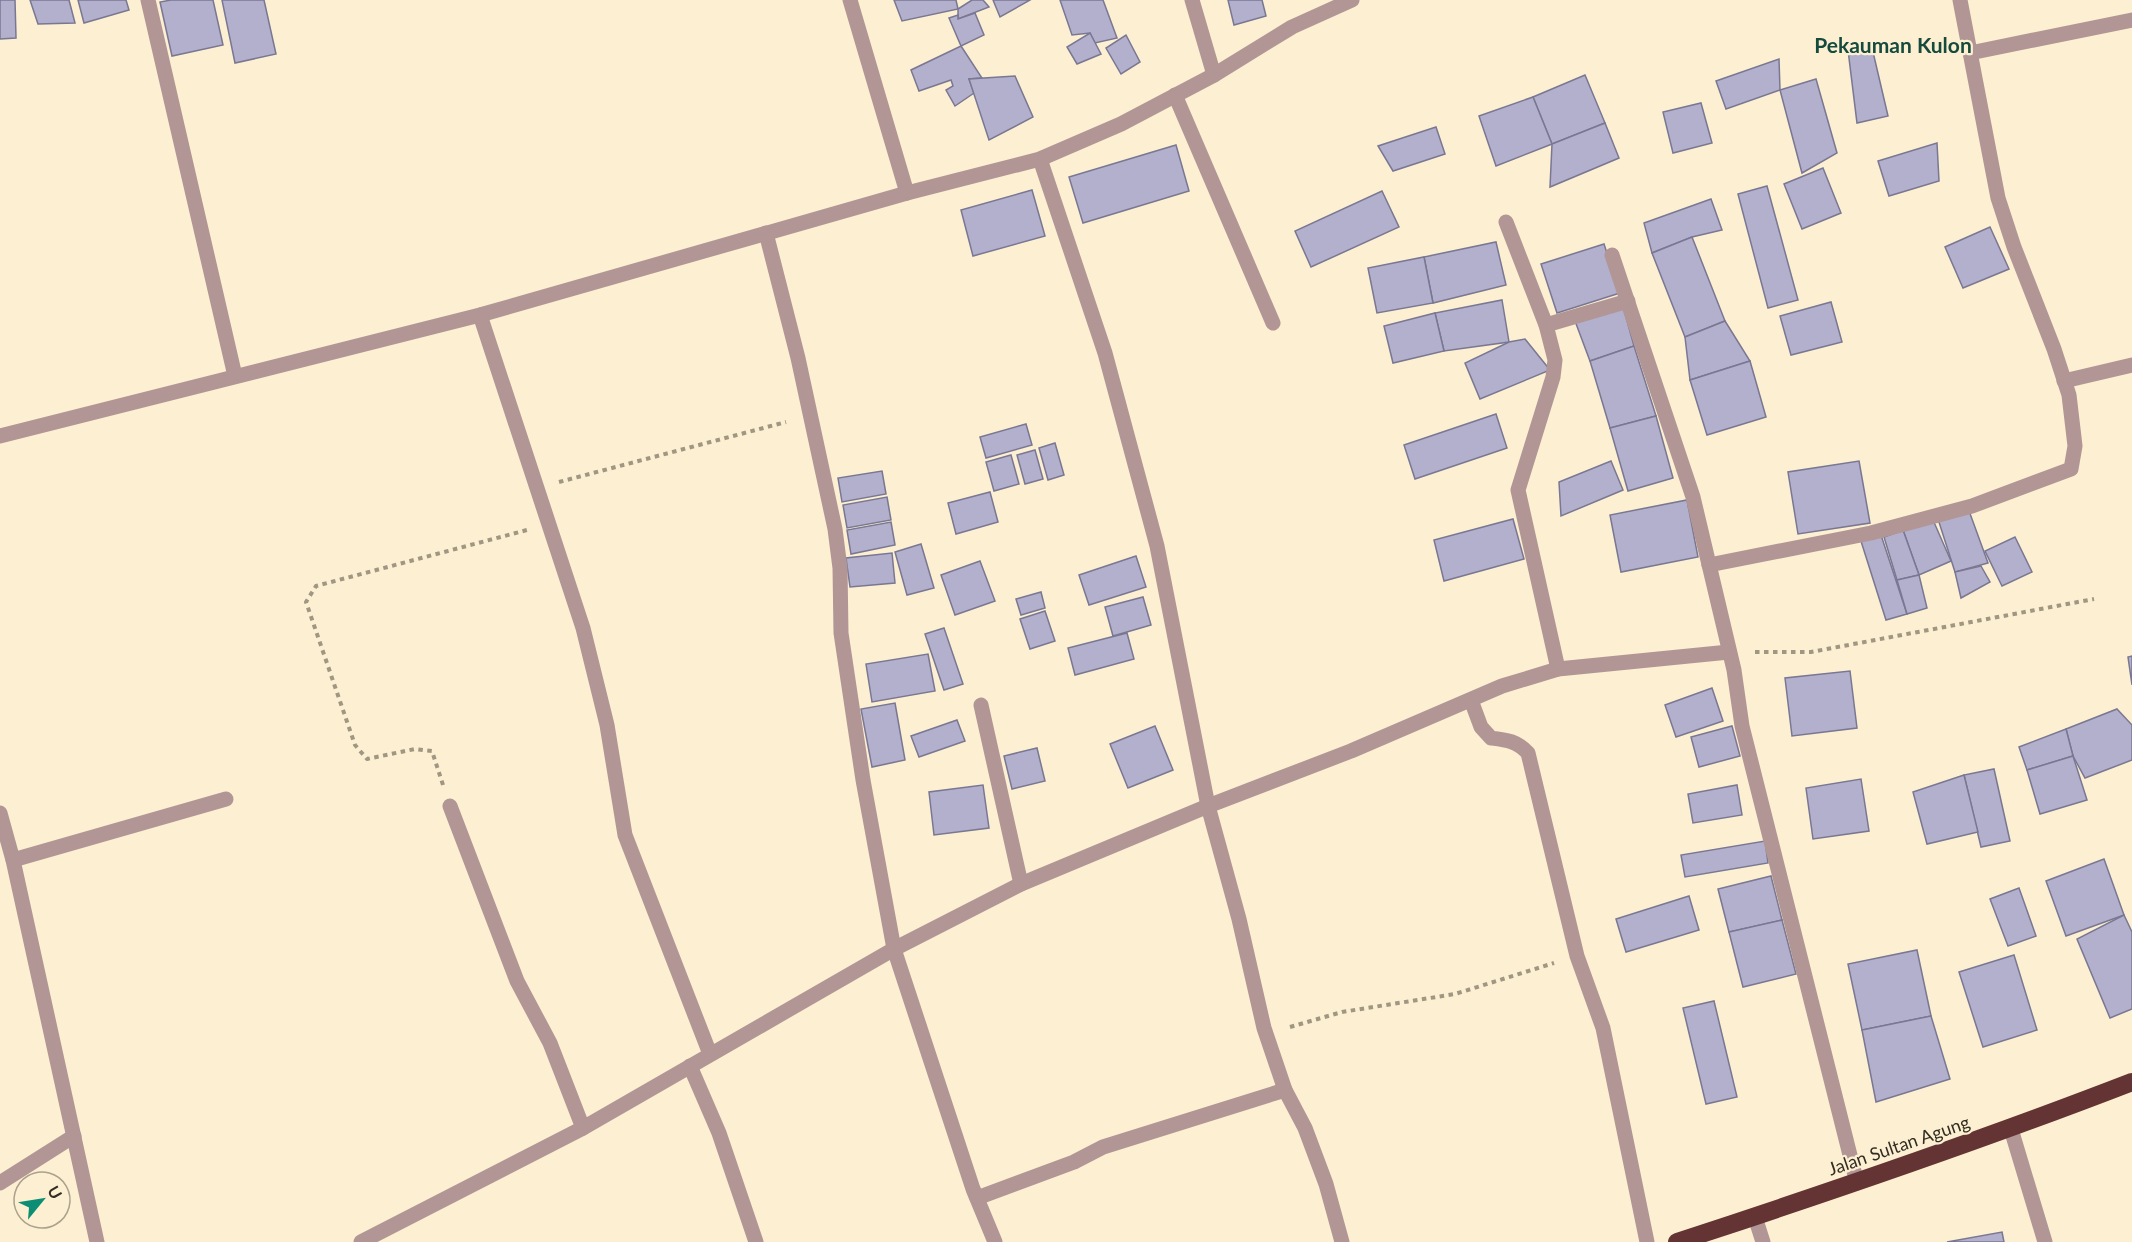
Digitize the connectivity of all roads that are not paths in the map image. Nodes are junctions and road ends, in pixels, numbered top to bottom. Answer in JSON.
{"nodes":[{"id":1,"x":148,"y":0,"type":"edge"},
{"id":2,"x":850,"y":0,"type":"edge"},
{"id":3,"x":1192,"y":0,"type":"edge"},
{"id":4,"x":1352,"y":0,"type":"edge"},
{"id":5,"x":1960,"y":0,"type":"edge"},
{"id":6,"x":2132,"y":20,"type":"edge"},
{"id":7,"x":1970,"y":53,"type":"junction"},
{"id":8,"x":1214,"y":75,"type":"junction"},
{"id":9,"x":1175,"y":95,"type":"junction"},
{"id":10,"x":1040,"y":159,"type":"junction"},
{"id":11,"x":907,"y":193,"type":"junction"},
{"id":12,"x":1506,"y":222,"type":"dead end"},
{"id":13,"x":766,"y":233,"type":"junction"},
{"id":14,"x":1612,"y":255,"type":"dead end"},
{"id":15,"x":1628,"y":301,"type":"junction"},
{"id":16,"x":480,"y":315,"type":"junction"},
{"id":17,"x":1272,"y":323,"type":"dead end"},
{"id":18,"x":1546,"y":325,"type":"junction"},
{"id":19,"x":2132,"y":365,"type":"edge"},
{"id":20,"x":236,"y":376,"type":"junction"},
{"id":21,"x":2064,"y":381,"type":"junction"},
{"id":22,"x":0,"y":436,"type":"edge"},
{"id":23,"x":1709,"y":565,"type":"junction"},
{"id":24,"x":1730,"y":655,"type":"junction"},
{"id":25,"x":1558,"y":669,"type":"junction"},
{"id":26,"x":1472,"y":703,"type":"junction"},
{"id":27,"x":981,"y":705,"type":"dead end"},
{"id":28,"x":226,"y":799,"type":"dead end"},
{"id":29,"x":450,"y":806,"type":"road end"},
{"id":30,"x":1210,"y":812,"type":"junction"},
{"id":31,"x":0,"y":813,"type":"edge"},
{"id":32,"x":13,"y":860,"type":"junction"},
{"id":33,"x":1021,"y":884,"type":"junction"},
{"id":34,"x":898,"y":961,"type":"junction"},
{"id":35,"x":710,"y":1054,"type":"junction"},
{"id":36,"x":692,"y":1070,"type":"junction"},
{"id":37,"x":2132,"y":1082,"type":"edge"},
{"id":38,"x":1285,"y":1090,"type":"junction"},
{"id":39,"x":584,"y":1128,"type":"junction"},
{"id":40,"x":2011,"y":1129,"type":"junction"},
{"id":41,"x":74,"y":1136,"type":"junction"},
{"id":42,"x":0,"y":1183,"type":"edge"},
{"id":43,"x":1857,"y":1183,"type":"junction"},
{"id":44,"x":977,"y":1198,"type":"junction"},
{"id":45,"x":1755,"y":1216,"type":"junction"},
{"id":46,"x":97,"y":1242,"type":"edge"},
{"id":47,"x":360,"y":1242,"type":"edge"},
{"id":48,"x":756,"y":1242,"type":"edge"},
{"id":49,"x":995,"y":1242,"type":"edge"},
{"id":50,"x":1342,"y":1242,"type":"edge"},
{"id":51,"x":1647,"y":1242,"type":"edge"},
{"id":52,"x":1677,"y":1242,"type":"edge"},
{"id":53,"x":1763,"y":1242,"type":"edge"},
{"id":54,"x":2045,"y":1242,"type":"edge"}],
"edges":[{"from":1,"to":20,"type":"street"},
{"from":2,"to":11,"type":"street"},
{"from":3,"to":8,"type":"street"},
{"from":4,"to":8,"type":"street"},
{"from":5,"to":7,"type":"street"},
{"from":6,"to":7,"type":"street"},
{"from":7,"to":21,"type":"street"},
{"from":8,"to":9,"type":"street"},
{"from":9,"to":10,"type":"street"},
{"from":9,"to":17,"type":"street"},
{"from":10,"to":11,"type":"street"},
{"from":10,"to":30,"type":"street"},
{"from":11,"to":13,"type":"street"},
{"from":12,"to":18,"type":"street"},
{"from":13,"to":16,"type":"street"},
{"from":13,"to":34,"type":"street"},
{"from":14,"to":15,"type":"street"},
{"from":15,"to":18,"type":"street"},
{"from":15,"to":23,"type":"street"},
{"from":16,"to":20,"type":"street"},
{"from":16,"to":35,"type":"street"},
{"from":18,"to":25,"type":"street"},
{"from":19,"to":21,"type":"street"},
{"from":20,"to":22,"type":"street"},
{"from":21,"to":23,"type":"street"},
{"from":23,"to":24,"type":"street"},
{"from":24,"to":25,"type":"street"},
{"from":24,"to":43,"type":"street"},
{"from":25,"to":26,"type":"street"},
{"from":26,"to":30,"type":"street"},
{"from":26,"to":51,"type":"street"},
{"from":27,"to":33,"type":"street"},
{"from":28,"to":32,"type":"street"},
{"from":29,"to":39,"type":"street"},
{"from":30,"to":33,"type":"street"},
{"from":30,"to":38,"type":"street"},
{"from":31,"to":32,"type":"street"},
{"from":32,"to":41,"type":"street"},
{"from":33,"to":34,"type":"street"},
{"from":34,"to":35,"type":"street"},
{"from":34,"to":44,"type":"street"},
{"from":35,"to":36,"type":"street"},
{"from":36,"to":39,"type":"street"},
{"from":36,"to":48,"type":"street"},
{"from":37,"to":40,"type":"highway","name":"Jalan Sultan Agung"},
{"from":38,"to":44,"type":"street"},
{"from":38,"to":50,"type":"street"},
{"from":39,"to":47,"type":"street"},
{"from":40,"to":43,"type":"highway","name":"Jalan Sultan Agung"},
{"from":40,"to":54,"type":"street"},
{"from":41,"to":42,"type":"street"},
{"from":41,"to":46,"type":"street"},
{"from":43,"to":45,"type":"highway","name":"Jalan Sultan Agung"},
{"from":44,"to":49,"type":"street"},
{"from":45,"to":52,"type":"highway","name":"Jalan Sultan Agung"},
{"from":45,"to":53,"type":"street"}]}
